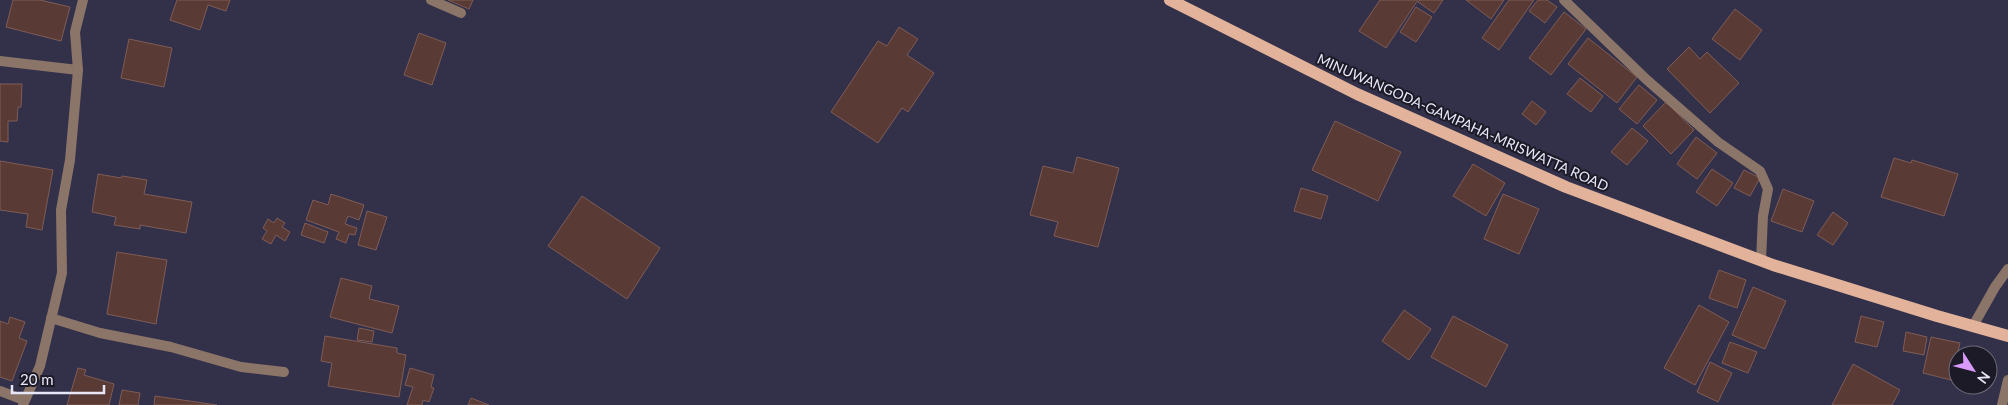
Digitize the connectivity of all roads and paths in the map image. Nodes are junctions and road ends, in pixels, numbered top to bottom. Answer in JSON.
{"nodes":[{"id":1,"x":83,"y":0,"type":"edge"},
{"id":2,"x":431,"y":0,"type":"edge"},
{"id":3,"x":1170,"y":0,"type":"edge"},
{"id":4,"x":1564,"y":0,"type":"edge"},
{"id":5,"x":461,"y":13,"type":"dead end"},
{"id":6,"x":0,"y":61,"type":"edge"},
{"id":7,"x":78,"y":70,"type":"junction"},
{"id":8,"x":1761,"y":261,"type":"junction"},
{"id":9,"x":2008,"y":269,"type":"edge"},
{"id":10,"x":51,"y":318,"type":"junction"},
{"id":11,"x":1973,"y":326,"type":"junction"},
{"id":12,"x":2008,"y":336,"type":"edge"},
{"id":13,"x":284,"y":372,"type":"dead end"},
{"id":14,"x":2008,"y":380,"type":"edge"},
{"id":15,"x":0,"y":391,"type":"edge"},
{"id":16,"x":23,"y":403,"type":"edge"},
{"id":17,"x":2002,"y":405,"type":"edge"}],
"edges":[{"from":1,"to":7,"type":"street"},
{"from":2,"to":5,"type":"street"},
{"from":3,"to":8,"type":"main road","name":"MINUWANGODA-GAMPAHA-MRISWATTA ROAD"},
{"from":4,"to":8,"type":"street"},
{"from":6,"to":7,"type":"street"},
{"from":7,"to":10,"type":"street"},
{"from":8,"to":11,"type":"main road","name":"MINUWANGODA-GAMPAHA-MRISWATTA ROAD"},
{"from":9,"to":11,"type":"street"},
{"from":10,"to":13,"type":"street"},
{"from":10,"to":16,"type":"street"},
{"from":11,"to":12,"type":"main road","name":"MINUWANGODA-GAMPAHA-MRISWATTA ROAD"},
{"from":14,"to":17,"type":"street"},
{"from":15,"to":16,"type":"street"}]}
